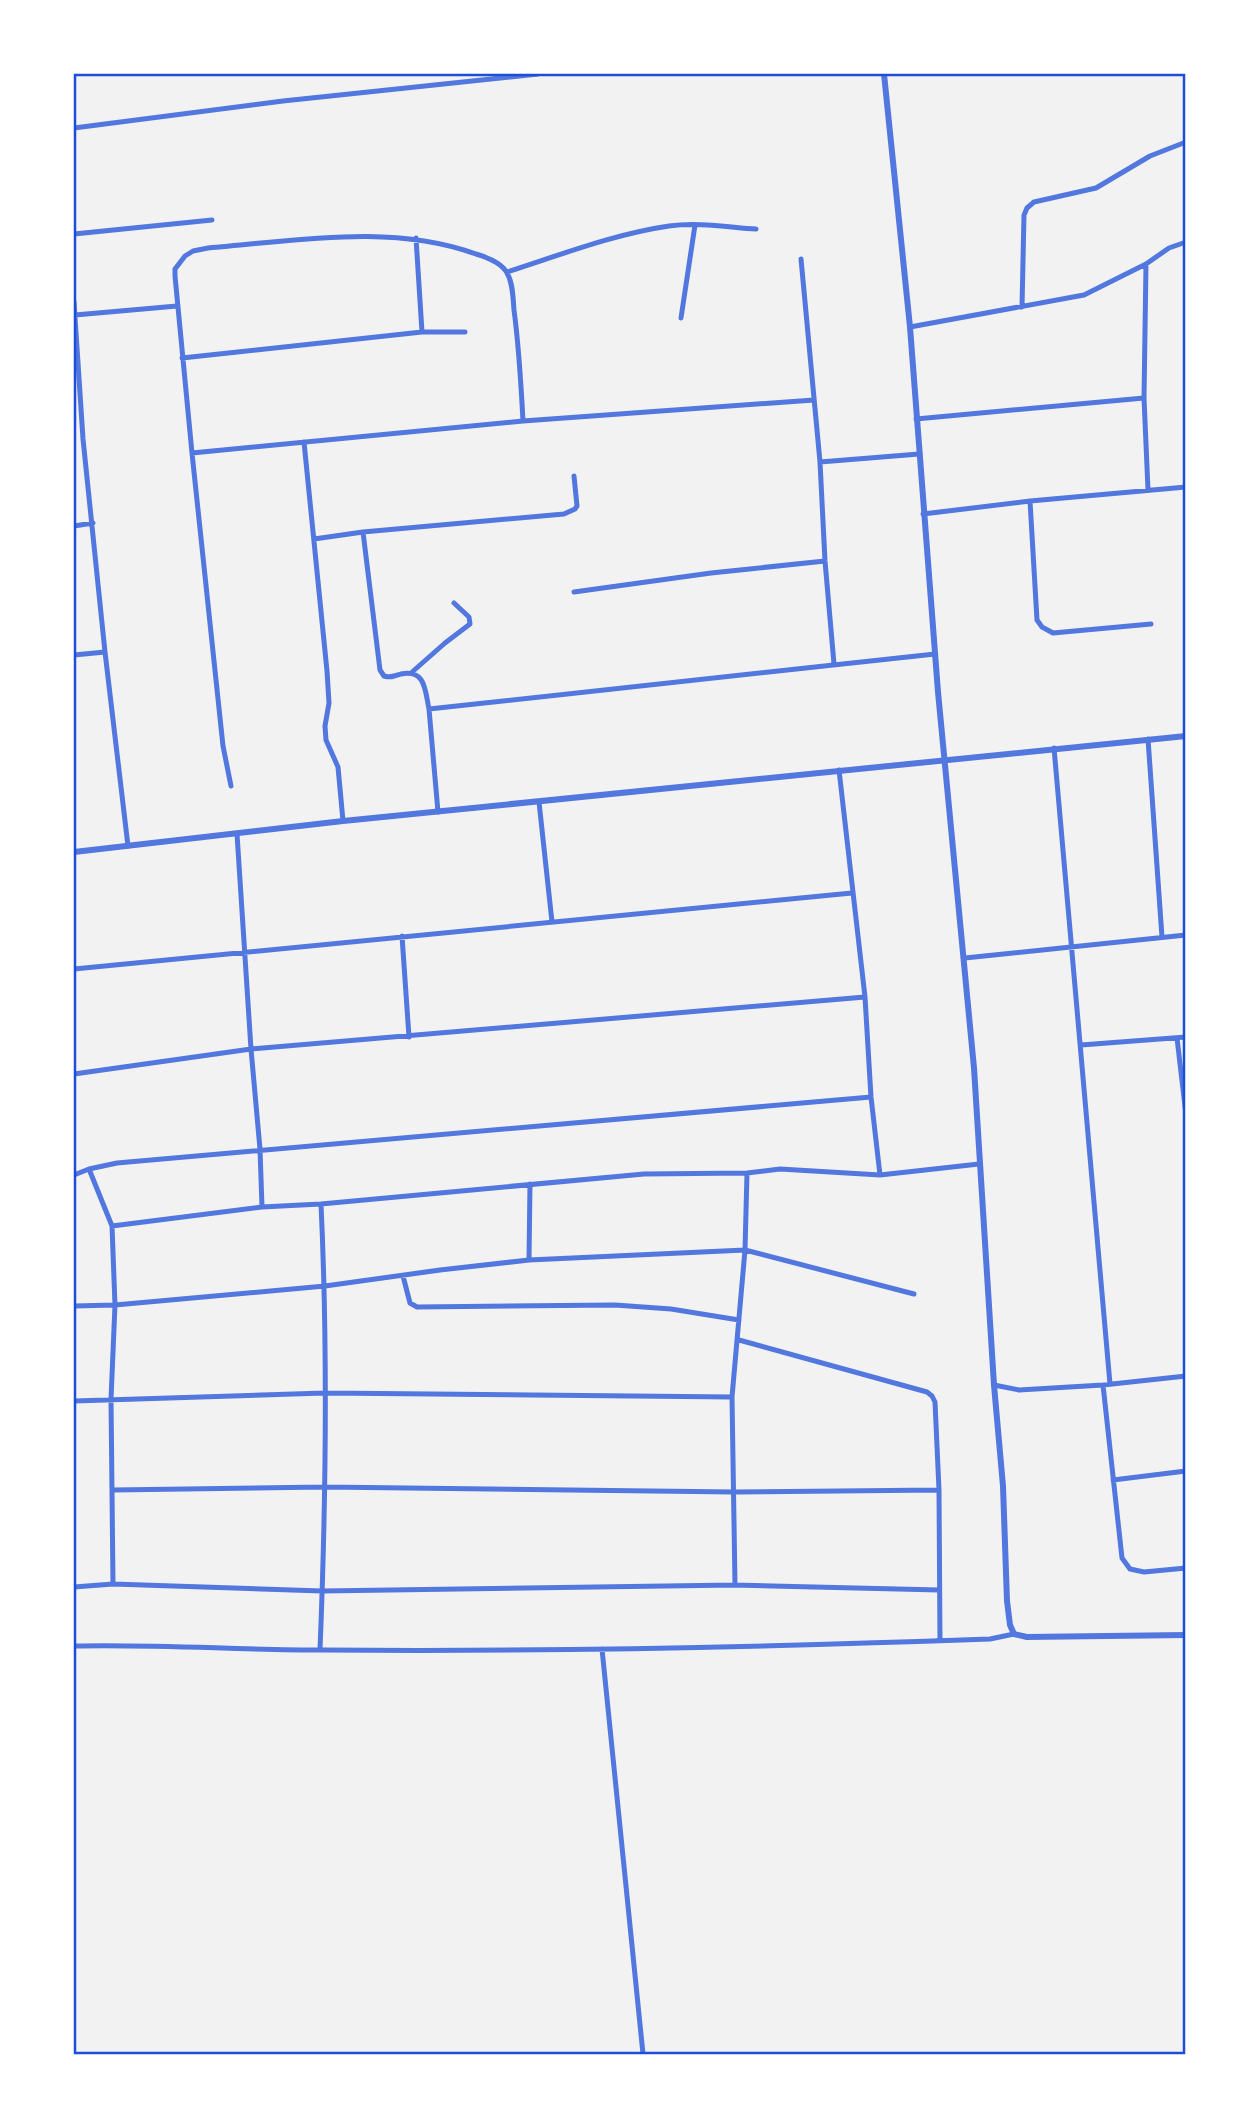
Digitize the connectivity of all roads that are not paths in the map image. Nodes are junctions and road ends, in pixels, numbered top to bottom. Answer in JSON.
{"nodes":[{"id":1,"x":536,"y":74,"type":"edge"},
{"id":2,"x":884,"y":74,"type":"edge"},
{"id":3,"x":74,"y":128,"type":"edge"},
{"id":4,"x":1185,"y":142,"type":"edge"},
{"id":5,"x":212,"y":220,"type":"dead end"},
{"id":6,"x":695,"y":225,"type":"junction"},
{"id":7,"x":756,"y":229,"type":"dead end"},
{"id":8,"x":74,"y":234,"type":"edge"},
{"id":9,"x":416,"y":238,"type":"junction"},
{"id":10,"x":1185,"y":242,"type":"edge"},
{"id":11,"x":801,"y":259,"type":"dead end"},
{"id":12,"x":1146,"y":264,"type":"junction"},
{"id":13,"x":507,"y":272,"type":"junction"},
{"id":14,"x":74,"y":302,"type":"edge"},
{"id":15,"x":177,"y":306,"type":"junction"},
{"id":16,"x":1022,"y":307,"type":"junction"},
{"id":17,"x":75,"y":315,"type":"edge"},
{"id":18,"x":681,"y":318,"type":"dead end"},
{"id":19,"x":909,"y":327,"type":"junction"},
{"id":20,"x":422,"y":332,"type":"junction"},
{"id":21,"x":464,"y":332,"type":"dead end"},
{"id":22,"x":182,"y":358,"type":"junction"},
{"id":23,"x":1144,"y":398,"type":"junction"},
{"id":24,"x":814,"y":400,"type":"junction"},
{"id":25,"x":916,"y":419,"type":"junction"},
{"id":26,"x":523,"y":421,"type":"junction"},
{"id":27,"x":83,"y":439,"type":"junction"},
{"id":28,"x":74,"y":440,"type":"edge"},
{"id":29,"x":304,"y":442,"type":"junction"},
{"id":30,"x":192,"y":453,"type":"junction"},
{"id":31,"x":919,"y":454,"type":"junction"},
{"id":32,"x":820,"y":462,"type":"junction"},
{"id":33,"x":574,"y":476,"type":"dead end"},
{"id":34,"x":1185,"y":487,"type":"edge"},
{"id":35,"x":1148,"y":490,"type":"junction"},
{"id":36,"x":1030,"y":500,"type":"junction"},
{"id":37,"x":923,"y":514,"type":"junction"},
{"id":38,"x":93,"y":523,"type":"junction"},
{"id":39,"x":74,"y":526,"type":"edge"},
{"id":40,"x":363,"y":532,"type":"junction"},
{"id":41,"x":314,"y":539,"type":"junction"},
{"id":42,"x":825,"y":561,"type":"junction"},
{"id":43,"x":574,"y":592,"type":"dead end"},
{"id":44,"x":454,"y":603,"type":"dead end"},
{"id":45,"x":1151,"y":624,"type":"dead end"},
{"id":46,"x":105,"y":652,"type":"junction"},
{"id":47,"x":935,"y":654,"type":"junction"},
{"id":48,"x":74,"y":655,"type":"edge"},
{"id":49,"x":834,"y":664,"type":"junction"},
{"id":50,"x":411,"y":673,"type":"junction"},
{"id":51,"x":429,"y":709,"type":"junction"},
{"id":52,"x":1185,"y":736,"type":"edge"},
{"id":53,"x":1149,"y":739,"type":"junction"},
{"id":54,"x":1054,"y":748,"type":"junction"},
{"id":55,"x":946,"y":760,"type":"junction"},
{"id":56,"x":839,"y":770,"type":"junction"},
{"id":57,"x":231,"y":786,"type":"dead end"},
{"id":58,"x":539,"y":802,"type":"junction"},
{"id":59,"x":438,"y":812,"type":"junction"},
{"id":60,"x":343,"y":821,"type":"junction"},
{"id":61,"x":237,"y":834,"type":"junction"},
{"id":62,"x":128,"y":846,"type":"junction"},
{"id":63,"x":74,"y":852,"type":"edge"},
{"id":64,"x":852,"y":893,"type":"junction"},
{"id":65,"x":552,"y":922,"type":"junction"},
{"id":66,"x":1185,"y":935,"type":"edge"},
{"id":67,"x":402,"y":936,"type":"junction"},
{"id":68,"x":1162,"y":937,"type":"junction"},
{"id":69,"x":1073,"y":947,"type":"junction"},
{"id":70,"x":244,"y":951,"type":"junction"},
{"id":71,"x":965,"y":958,"type":"junction"},
{"id":72,"x":74,"y":969,"type":"edge"},
{"id":73,"x":865,"y":997,"type":"junction"},
{"id":74,"x":409,"y":1037,"type":"junction"},
{"id":75,"x":1185,"y":1037,"type":"edge"},
{"id":76,"x":1177,"y":1038,"type":"junction"},
{"id":77,"x":1081,"y":1045,"type":"junction"},
{"id":78,"x":251,"y":1049,"type":"junction"},
{"id":79,"x":74,"y":1074,"type":"edge"},
{"id":80,"x":871,"y":1097,"type":"junction"},
{"id":81,"x":1185,"y":1115,"type":"edge"},
{"id":82,"x":260,"y":1149,"type":"junction"},
{"id":83,"x":979,"y":1164,"type":"junction"},
{"id":84,"x":89,"y":1169,"type":"junction"},
{"id":85,"x":747,"y":1172,"type":"junction"},
{"id":86,"x":74,"y":1175,"type":"edge"},
{"id":87,"x":880,"y":1175,"type":"junction"},
{"id":88,"x":530,"y":1184,"type":"junction"},
{"id":89,"x":321,"y":1204,"type":"junction"},
{"id":90,"x":262,"y":1207,"type":"junction"},
{"id":91,"x":112,"y":1226,"type":"junction"},
{"id":92,"x":745,"y":1250,"type":"junction"},
{"id":93,"x":529,"y":1260,"type":"junction"},
{"id":94,"x":403,"y":1276,"type":"junction"},
{"id":95,"x":325,"y":1286,"type":"junction"},
{"id":96,"x":914,"y":1294,"type":"dead end"},
{"id":97,"x":115,"y":1305,"type":"junction"},
{"id":98,"x":74,"y":1306,"type":"edge"},
{"id":99,"x":739,"y":1320,"type":"junction"},
{"id":100,"x":738,"y":1340,"type":"junction"},
{"id":101,"x":1185,"y":1376,"type":"edge"},
{"id":102,"x":1106,"y":1384,"type":"junction"},
{"id":103,"x":994,"y":1385,"type":"junction"},
{"id":104,"x":325,"y":1393,"type":"junction"},
{"id":105,"x":732,"y":1397,"type":"junction"},
{"id":106,"x":111,"y":1399,"type":"junction"},
{"id":107,"x":74,"y":1401,"type":"edge"},
{"id":108,"x":1185,"y":1471,"type":"edge"},
{"id":109,"x":1113,"y":1480,"type":"junction"},
{"id":110,"x":325,"y":1487,"type":"junction"},
{"id":111,"x":113,"y":1490,"type":"junction"},
{"id":112,"x":939,"y":1490,"type":"junction"},
{"id":113,"x":734,"y":1492,"type":"junction"},
{"id":114,"x":1185,"y":1569,"type":"edge"},
{"id":115,"x":113,"y":1584,"type":"junction"},
{"id":116,"x":735,"y":1585,"type":"junction"},
{"id":117,"x":74,"y":1587,"type":"edge"},
{"id":118,"x":939,"y":1590,"type":"junction"},
{"id":119,"x":322,"y":1591,"type":"junction"},
{"id":120,"x":1014,"y":1634,"type":"junction"},
{"id":121,"x":1185,"y":1635,"type":"edge"},
{"id":122,"x":940,"y":1641,"type":"junction"},
{"id":123,"x":74,"y":1646,"type":"edge"},
{"id":124,"x":602,"y":1649,"type":"junction"},
{"id":125,"x":320,"y":1650,"type":"junction"},
{"id":126,"x":643,"y":2054,"type":"edge"}],
"edges":[{"from":1,"to":3,"type":"street"},
{"from":2,"to":19,"type":"street"},
{"from":4,"to":16,"type":"street"},
{"from":5,"to":8,"type":"street"},
{"from":6,"to":7,"type":"street"},
{"from":6,"to":13,"type":"street"},
{"from":6,"to":18,"type":"street"},
{"from":9,"to":13,"type":"street"},
{"from":9,"to":15,"type":"street"},
{"from":9,"to":20,"type":"street"},
{"from":10,"to":12,"type":"street"},
{"from":11,"to":24,"type":"street"},
{"from":12,"to":16,"type":"street"},
{"from":12,"to":23,"type":"street"},
{"from":13,"to":26,"type":"street"},
{"from":14,"to":17,"type":"street"},
{"from":15,"to":17,"type":"street"},
{"from":15,"to":22,"type":"street"},
{"from":16,"to":19,"type":"street"},
{"from":17,"to":27,"type":"street"},
{"from":19,"to":25,"type":"street"},
{"from":20,"to":21,"type":"street"},
{"from":20,"to":22,"type":"street"},
{"from":22,"to":30,"type":"street"},
{"from":23,"to":25,"type":"street"},
{"from":23,"to":35,"type":"street"},
{"from":24,"to":26,"type":"street"},
{"from":24,"to":32,"type":"street"},
{"from":25,"to":31,"type":"street"},
{"from":26,"to":29,"type":"street"},
{"from":27,"to":28,"type":"street"},
{"from":27,"to":38,"type":"street"},
{"from":29,"to":30,"type":"street"},
{"from":29,"to":41,"type":"street"},
{"from":30,"to":57,"type":"street"},
{"from":31,"to":32,"type":"street"},
{"from":31,"to":37,"type":"street"},
{"from":32,"to":42,"type":"street"},
{"from":33,"to":40,"type":"street"},
{"from":34,"to":35,"type":"street"},
{"from":35,"to":36,"type":"street"},
{"from":36,"to":37,"type":"street"},
{"from":36,"to":45,"type":"street"},
{"from":37,"to":47,"type":"street"},
{"from":38,"to":39,"type":"street"},
{"from":38,"to":46,"type":"street"},
{"from":40,"to":41,"type":"street"},
{"from":40,"to":50,"type":"street"},
{"from":41,"to":60,"type":"street"},
{"from":42,"to":43,"type":"street"},
{"from":42,"to":49,"type":"street"},
{"from":44,"to":50,"type":"street"},
{"from":46,"to":48,"type":"street"},
{"from":46,"to":62,"type":"street"},
{"from":47,"to":49,"type":"street"},
{"from":47,"to":55,"type":"street"},
{"from":49,"to":51,"type":"street"},
{"from":50,"to":51,"type":"street"},
{"from":51,"to":59,"type":"street"},
{"from":52,"to":53,"type":"street"},
{"from":53,"to":54,"type":"street"},
{"from":53,"to":68,"type":"street"},
{"from":54,"to":55,"type":"street"},
{"from":54,"to":69,"type":"street"},
{"from":55,"to":56,"type":"street"},
{"from":55,"to":71,"type":"street"},
{"from":56,"to":58,"type":"street"},
{"from":56,"to":64,"type":"street"},
{"from":58,"to":59,"type":"street"},
{"from":58,"to":65,"type":"street"},
{"from":59,"to":60,"type":"street"},
{"from":60,"to":61,"type":"street"},
{"from":61,"to":62,"type":"street"},
{"from":61,"to":70,"type":"street"},
{"from":62,"to":63,"type":"street"},
{"from":64,"to":65,"type":"street"},
{"from":64,"to":73,"type":"street"},
{"from":65,"to":67,"type":"street"},
{"from":66,"to":68,"type":"street"},
{"from":67,"to":70,"type":"street"},
{"from":67,"to":74,"type":"street"},
{"from":68,"to":69,"type":"street"},
{"from":69,"to":71,"type":"street"},
{"from":69,"to":77,"type":"street"},
{"from":70,"to":72,"type":"street"},
{"from":70,"to":78,"type":"street"},
{"from":71,"to":83,"type":"street"},
{"from":73,"to":74,"type":"street"},
{"from":73,"to":80,"type":"street"},
{"from":74,"to":78,"type":"street"},
{"from":75,"to":76,"type":"street"},
{"from":76,"to":77,"type":"street"},
{"from":76,"to":81,"type":"street"},
{"from":77,"to":102,"type":"street"},
{"from":78,"to":79,"type":"street"},
{"from":78,"to":82,"type":"street"},
{"from":80,"to":82,"type":"street"},
{"from":80,"to":87,"type":"street"},
{"from":82,"to":84,"type":"street"},
{"from":82,"to":90,"type":"street"},
{"from":83,"to":87,"type":"street"},
{"from":83,"to":103,"type":"street"},
{"from":84,"to":86,"type":"street"},
{"from":84,"to":91,"type":"street"},
{"from":85,"to":87,"type":"street"},
{"from":85,"to":88,"type":"street"},
{"from":85,"to":92,"type":"street"},
{"from":88,"to":89,"type":"street"},
{"from":88,"to":93,"type":"street"},
{"from":89,"to":90,"type":"street"},
{"from":89,"to":95,"type":"street"},
{"from":90,"to":91,"type":"street"},
{"from":91,"to":97,"type":"street"},
{"from":92,"to":93,"type":"street"},
{"from":92,"to":96,"type":"street"},
{"from":92,"to":99,"type":"street"},
{"from":93,"to":94,"type":"street"},
{"from":94,"to":95,"type":"street"},
{"from":94,"to":99,"type":"street"},
{"from":95,"to":97,"type":"street"},
{"from":95,"to":104,"type":"street"},
{"from":97,"to":98,"type":"street"},
{"from":97,"to":106,"type":"street"},
{"from":99,"to":100,"type":"street"},
{"from":100,"to":105,"type":"street"},
{"from":100,"to":112,"type":"street"},
{"from":101,"to":102,"type":"street"},
{"from":102,"to":103,"type":"street"},
{"from":102,"to":109,"type":"street"},
{"from":103,"to":120,"type":"street"},
{"from":104,"to":105,"type":"street"},
{"from":104,"to":106,"type":"street"},
{"from":104,"to":110,"type":"street"},
{"from":105,"to":113,"type":"street"},
{"from":106,"to":107,"type":"street"},
{"from":106,"to":111,"type":"street"},
{"from":108,"to":109,"type":"street"},
{"from":109,"to":114,"type":"street"},
{"from":110,"to":111,"type":"street"},
{"from":110,"to":113,"type":"street"},
{"from":110,"to":119,"type":"street"},
{"from":111,"to":115,"type":"street"},
{"from":112,"to":113,"type":"street"},
{"from":112,"to":118,"type":"street"},
{"from":113,"to":116,"type":"street"},
{"from":115,"to":117,"type":"street"},
{"from":115,"to":119,"type":"street"},
{"from":116,"to":118,"type":"street"},
{"from":116,"to":119,"type":"street"},
{"from":118,"to":122,"type":"street"},
{"from":119,"to":125,"type":"street"},
{"from":120,"to":121,"type":"street"},
{"from":120,"to":122,"type":"street"},
{"from":122,"to":124,"type":"street"},
{"from":123,"to":125,"type":"street"},
{"from":124,"to":125,"type":"street"},
{"from":124,"to":126,"type":"street"}]}
